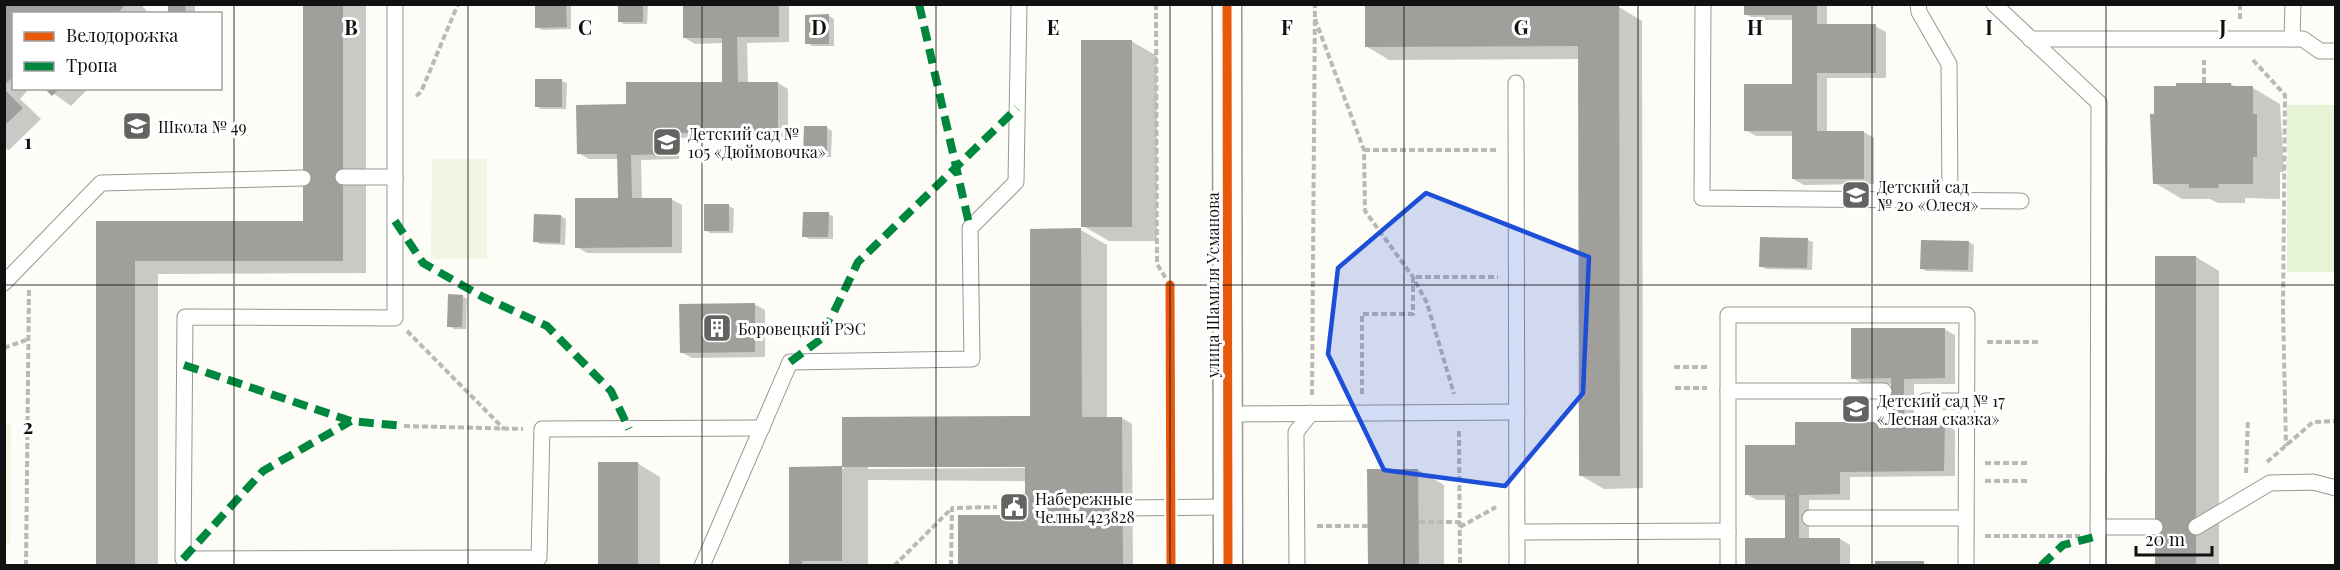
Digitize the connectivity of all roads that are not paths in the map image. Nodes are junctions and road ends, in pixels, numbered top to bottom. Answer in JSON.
{"nodes":[{"id":1,"x":395,"y":4,"type":"edge"},
{"id":2,"x":1019,"y":4,"type":"edge"},
{"id":3,"x":1227,"y":4,"type":"edge"},
{"id":4,"x":1703,"y":4,"type":"edge"},
{"id":5,"x":1918,"y":4,"type":"edge"},
{"id":6,"x":1994,"y":4,"type":"edge"},
{"id":7,"x":2293,"y":4,"type":"edge"},
{"id":8,"x":2030,"y":39,"type":"junction"},
{"id":9,"x":2292,"y":39,"type":"junction"},
{"id":10,"x":2336,"y":51,"type":"edge"},
{"id":11,"x":1516,"y":83,"type":"dead end"},
{"id":12,"x":343,"y":177,"type":"dead end"},
{"id":13,"x":395,"y":177,"type":"junction"},
{"id":14,"x":303,"y":178,"type":"dead end"},
{"id":15,"x":1950,"y":201,"type":"junction"},
{"id":16,"x":2021,"y":201,"type":"dead end"},
{"id":17,"x":4,"y":283,"type":"edge"},
{"id":18,"x":1728,"y":389,"type":"junction"},
{"id":19,"x":1884,"y":391,"type":"dead end"},
{"id":20,"x":1925,"y":401,"type":"dead end"},
{"id":21,"x":1966,"y":401,"type":"junction"},
{"id":22,"x":1517,"y":412,"type":"junction"},
{"id":23,"x":1311,"y":413,"type":"junction"},
{"id":24,"x":1226,"y":414,"type":"junction"},
{"id":25,"x":762,"y":428,"type":"junction"},
{"id":26,"x":2336,"y":488,"type":"edge"},
{"id":27,"x":1226,"y":507,"type":"junction"},
{"id":28,"x":1124,"y":508,"type":"dead end"},
{"id":29,"x":1810,"y":518,"type":"dead end"},
{"id":30,"x":1966,"y":518,"type":"junction"},
{"id":31,"x":2155,"y":527,"type":"dead end"},
{"id":32,"x":2196,"y":527,"type":"dead end"},
{"id":33,"x":1728,"y":531,"type":"junction"},
{"id":34,"x":2098,"y":531,"type":"junction"},
{"id":35,"x":1517,"y":532,"type":"junction"},
{"id":36,"x":702,"y":566,"type":"edge"},
{"id":37,"x":1228,"y":566,"type":"edge"},
{"id":38,"x":1297,"y":566,"type":"edge"},
{"id":39,"x":1517,"y":566,"type":"edge"},
{"id":40,"x":1728,"y":566,"type":"edge"},
{"id":41,"x":1966,"y":566,"type":"edge"},
{"id":42,"x":2098,"y":566,"type":"edge"}],
"edges":[{"from":1,"to":13,"type":"lane"},
{"from":2,"to":25,"type":"lane"},
{"from":3,"to":24,"type":"street","name":"улица Шамиля Усманова"},
{"from":4,"to":15,"type":"lane"},
{"from":5,"to":15,"type":"lane"},
{"from":6,"to":8,"type":"lane"},
{"from":7,"to":9,"type":"lane"},
{"from":8,"to":9,"type":"lane"},
{"from":8,"to":34,"type":"lane"},
{"from":9,"to":10,"type":"lane"},
{"from":11,"to":22,"type":"lane"},
{"from":12,"to":13,"type":"lane"},
{"from":13,"to":25,"type":"lane"},
{"from":14,"to":17,"type":"lane"},
{"from":15,"to":16,"type":"lane"},
{"from":18,"to":19,"type":"lane"},
{"from":18,"to":21,"type":"lane"},
{"from":18,"to":33,"type":"lane"},
{"from":20,"to":21,"type":"lane"},
{"from":21,"to":30,"type":"lane"},
{"from":22,"to":23,"type":"lane"},
{"from":22,"to":35,"type":"lane"},
{"from":23,"to":24,"type":"lane"},
{"from":23,"to":38,"type":"lane"},
{"from":24,"to":27,"type":"street","name":"улица Шамиля Усманова"},
{"from":25,"to":36,"type":"lane"},
{"from":26,"to":32,"type":"lane"},
{"from":27,"to":28,"type":"lane"},
{"from":27,"to":37,"type":"street","name":"улица Шамиля Усманова"},
{"from":29,"to":30,"type":"lane"},
{"from":30,"to":41,"type":"lane"},
{"from":31,"to":34,"type":"lane"},
{"from":33,"to":35,"type":"lane"},
{"from":33,"to":40,"type":"lane"},
{"from":34,"to":42,"type":"lane"},
{"from":35,"to":39,"type":"lane"}]}
